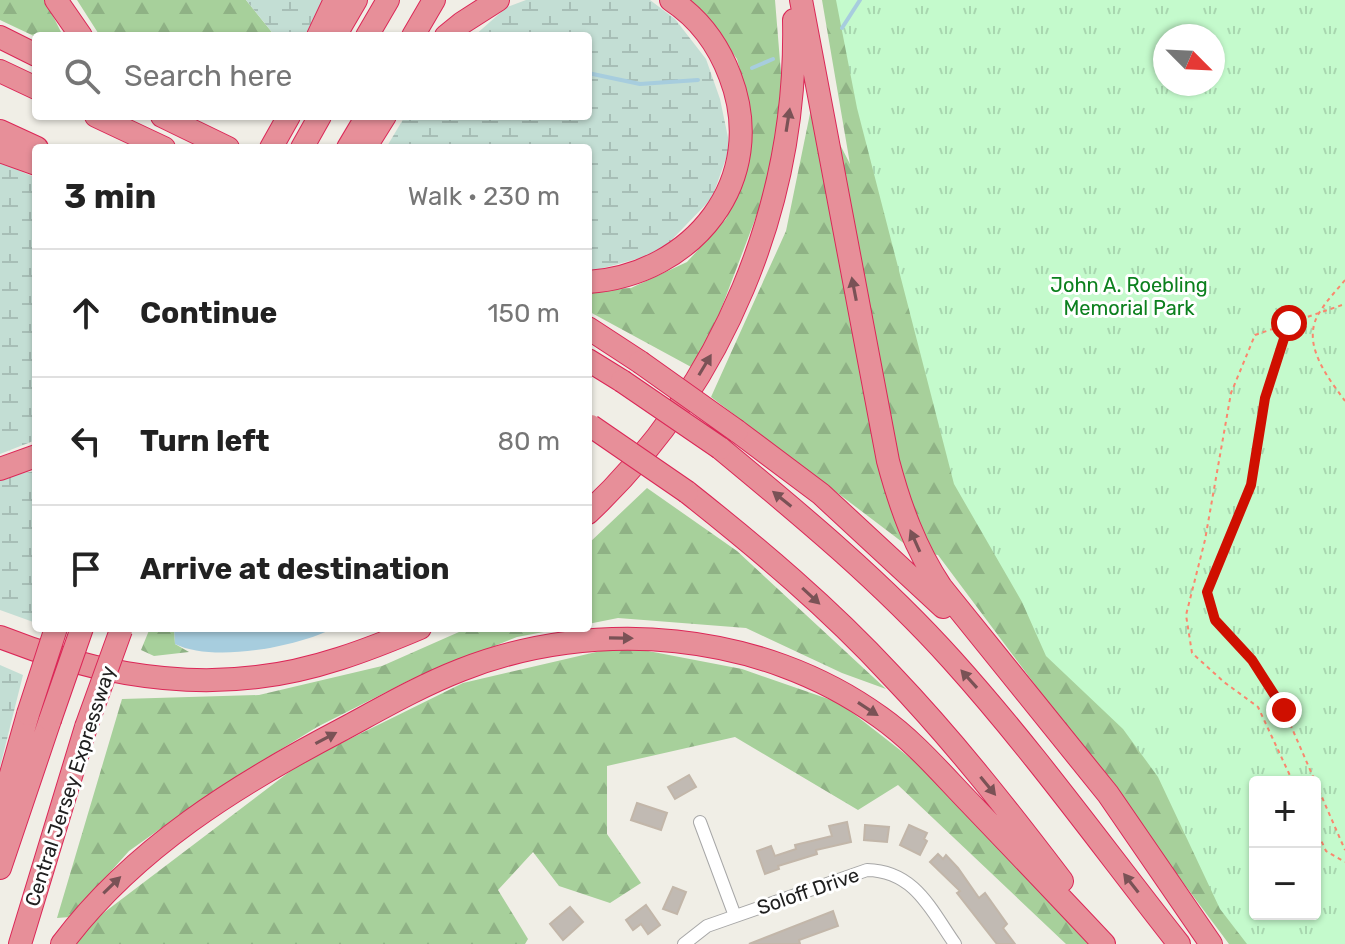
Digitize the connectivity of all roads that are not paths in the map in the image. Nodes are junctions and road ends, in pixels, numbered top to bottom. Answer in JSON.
{"nodes":[{"id":1,"x":56,"y":0,"type":"edge"},
{"id":2,"x":335,"y":0,"type":"edge"},
{"id":3,"x":356,"y":0,"type":"edge"},
{"id":4,"x":388,"y":0,"type":"edge"},
{"id":5,"x":434,"y":0,"type":"edge"},
{"id":6,"x":498,"y":0,"type":"edge"},
{"id":7,"x":671,"y":0,"type":"edge"},
{"id":8,"x":792,"y":0,"type":"edge"},
{"id":9,"x":801,"y":0,"type":"edge"},
{"id":10,"x":78,"y":32,"type":"edge"},
{"id":11,"x":320,"y":32,"type":"edge"},
{"id":12,"x":337,"y":32,"type":"edge"},
{"id":13,"x":369,"y":32,"type":"edge"},
{"id":14,"x":415,"y":32,"type":"edge"},
{"id":15,"x":451,"y":32,"type":"edge"},
{"id":16,"x":0,"y":37,"type":"edge"},
{"id":17,"x":32,"y":53,"type":"edge"},
{"id":18,"x":0,"y":71,"type":"edge"},
{"id":19,"x":32,"y":86,"type":"edge"},
{"id":20,"x":104,"y":120,"type":"edge"},
{"id":21,"x":170,"y":120,"type":"edge"},
{"id":22,"x":179,"y":120,"type":"edge"},
{"id":23,"x":285,"y":120,"type":"edge"},
{"id":24,"x":318,"y":120,"type":"edge"},
{"id":25,"x":365,"y":120,"type":"edge"},
{"id":26,"x":382,"y":120,"type":"edge"},
{"id":27,"x":0,"y":131,"type":"edge"},
{"id":28,"x":203,"y":137,"type":"junction"},
{"id":29,"x":156,"y":144,"type":"edge"},
{"id":30,"x":219,"y":144,"type":"edge"},
{"id":31,"x":273,"y":144,"type":"edge"},
{"id":32,"x":304,"y":144,"type":"edge"},
{"id":33,"x":350,"y":144,"type":"edge"},
{"id":34,"x":368,"y":144,"type":"edge"},
{"id":35,"x":32,"y":146,"type":"edge"},
{"id":36,"x":0,"y":151,"type":"edge"},
{"id":37,"x":32,"y":163,"type":"edge"},
{"id":38,"x":592,"y":281,"type":"edge"},
{"id":39,"x":592,"y":331,"type":"edge"},
{"id":40,"x":592,"y":362,"type":"edge"},
{"id":41,"x":592,"y":426,"type":"edge"},
{"id":42,"x":32,"y":457,"type":"edge"},
{"id":43,"x":0,"y":469,"type":"edge"},
{"id":44,"x":592,"y":509,"type":"edge"},
{"id":45,"x":55,"y":632,"type":"edge"},
{"id":46,"x":80,"y":632,"type":"edge"},
{"id":47,"x":121,"y":632,"type":"edge"},
{"id":48,"x":410,"y":632,"type":"edge"},
{"id":49,"x":0,"y":637,"type":"edge"},
{"id":50,"x":1009,"y":672,"type":"junction"},
{"id":51,"x":39,"y":717,"type":"junction"},
{"id":52,"x":700,"y":822,"type":"dead end"},
{"id":53,"x":0,"y":824,"type":"edge"},
{"id":54,"x":0,"y":868,"type":"edge"},
{"id":55,"x":735,"y":916,"type":"junction"},
{"id":56,"x":20,"y":944,"type":"edge"},
{"id":57,"x":62,"y":944,"type":"edge"},
{"id":58,"x":684,"y":944,"type":"edge"},
{"id":59,"x":955,"y":944,"type":"edge"},
{"id":60,"x":1104,"y":944,"type":"edge"},
{"id":61,"x":1111,"y":944,"type":"edge"},
{"id":62,"x":1179,"y":944,"type":"edge"},
{"id":63,"x":1211,"y":944,"type":"edge"}],
"edges":[{"from":1,"to":10,"type":"highway"},
{"from":2,"to":11,"type":"highway"},
{"from":3,"to":12,"type":"highway"},
{"from":4,"to":13,"type":"highway"},
{"from":5,"to":14,"type":"highway"},
{"from":6,"to":15,"type":"highway"},
{"from":7,"to":38,"type":"highway"},
{"from":44,"to":8,"type":"highway","one_way":true},
{"from":50,"to":9,"type":"highway","one_way":true},
{"from":16,"to":17,"type":"highway"},
{"from":18,"to":19,"type":"highway"},
{"from":20,"to":29,"type":"highway"},
{"from":21,"to":28,"type":"highway"},
{"from":22,"to":28,"type":"highway"},
{"from":23,"to":31,"type":"highway"},
{"from":24,"to":32,"type":"highway"},
{"from":25,"to":33,"type":"highway"},
{"from":26,"to":34,"type":"highway"},
{"from":27,"to":35,"type":"highway"},
{"from":28,"to":30,"type":"highway"},
{"from":36,"to":37,"type":"highway"},
{"from":39,"to":50,"type":"highway","bridge":true},
{"from":62,"to":40,"type":"highway","one_way":true,"bridge":true},
{"from":41,"to":61,"type":"highway","one_way":true,"bridge":true},
{"from":42,"to":43,"type":"highway"},
{"from":45,"to":51,"type":"highway","bridge":true},
{"from":46,"to":51,"type":"highway","name":"Central Jersey Expressway","bridge":true},
{"from":47,"to":56,"type":"highway","name":"Central Jersey Expressway","bridge":true},
{"from":48,"to":49,"type":"highway"},
{"from":50,"to":63,"type":"highway"},
{"from":51,"to":53,"type":"highway"},
{"from":51,"to":54,"type":"highway","name":"Central Jersey Expressway"},
{"from":52,"to":55,"type":"street"},
{"from":55,"to":58,"type":"street","name":"Soloff Drive"},
{"from":55,"to":59,"type":"street","name":"Soloff Drive"},
{"from":57,"to":60,"type":"highway","one_way":true}]}
